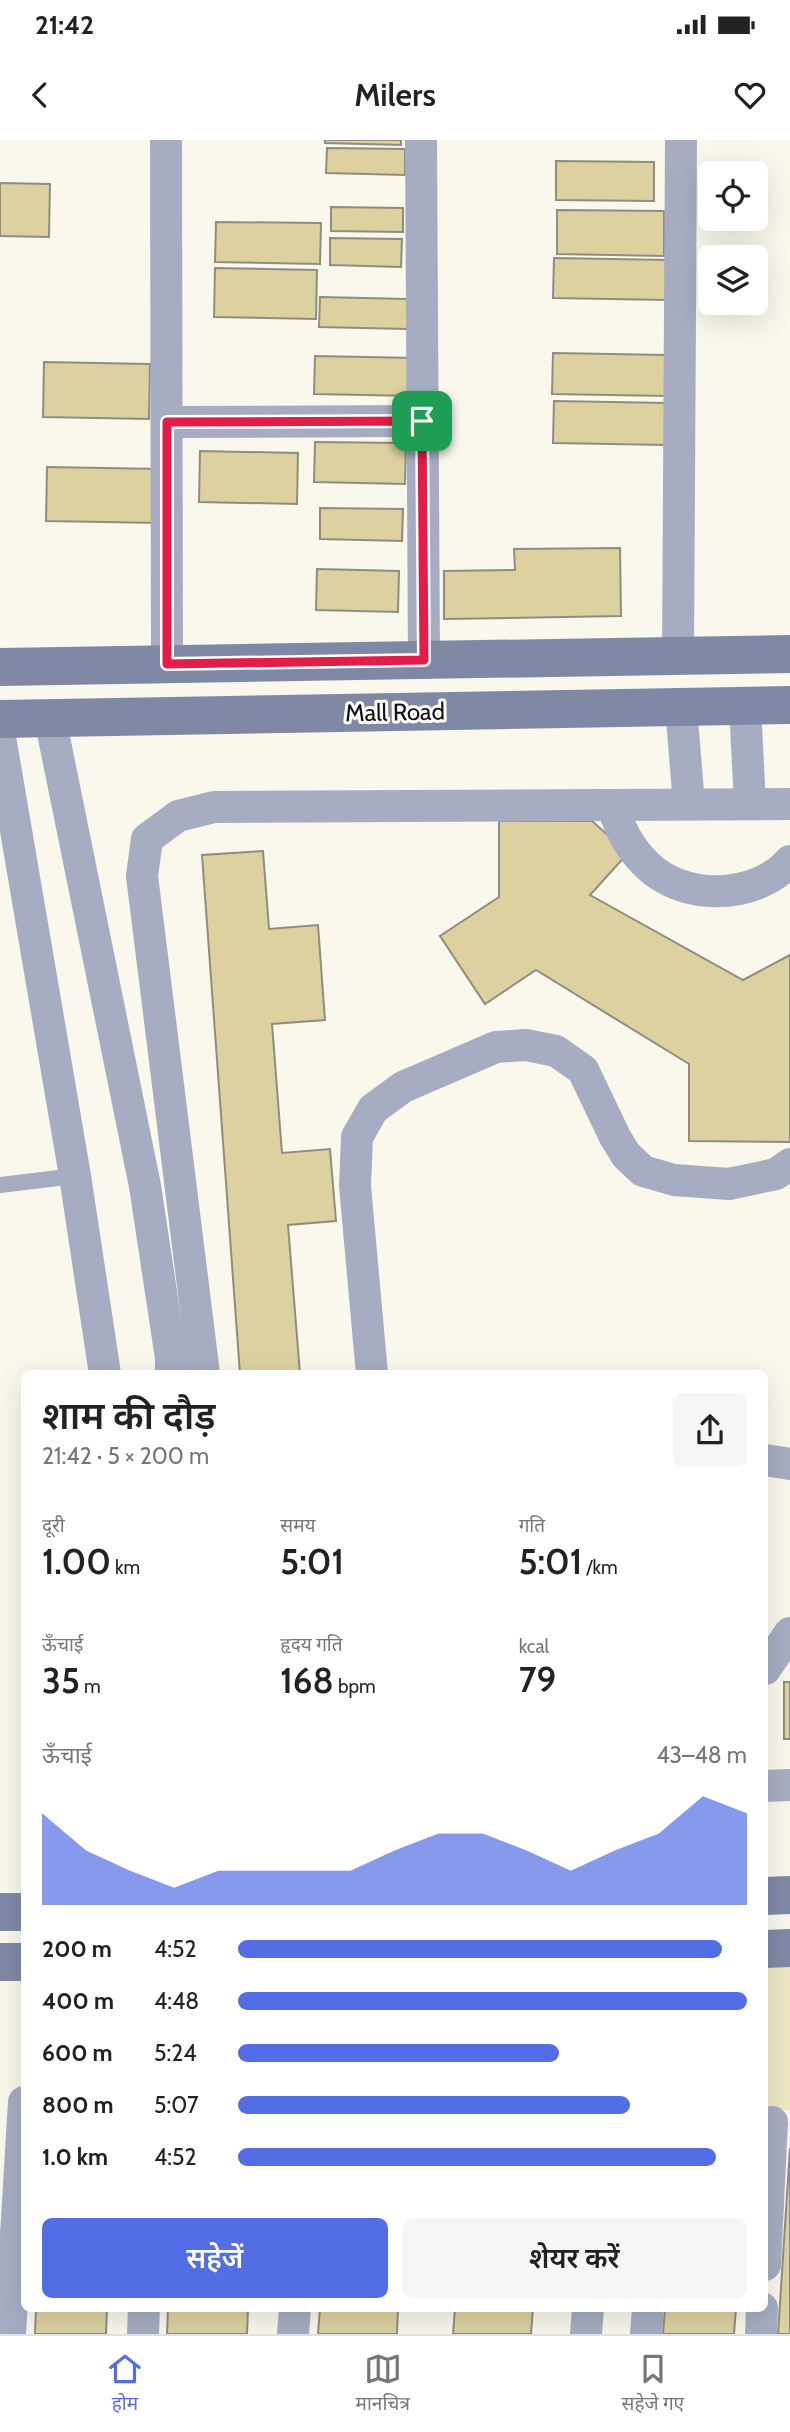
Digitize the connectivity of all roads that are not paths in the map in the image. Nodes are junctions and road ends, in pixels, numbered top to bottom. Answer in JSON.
{"nodes":[{"id":1,"x":166,"y":140,"type":"edge"},
{"id":2,"x":421,"y":140,"type":"edge"},
{"id":3,"x":681,"y":140,"type":"edge"},
{"id":4,"x":422,"y":421,"type":"junction"},
{"id":5,"x":167,"y":422,"type":"junction"},
{"id":6,"x":790,"y":654,"type":"edge"},
{"id":7,"x":678,"y":656,"type":"junction"},
{"id":8,"x":424,"y":660,"type":"junction"},
{"id":9,"x":167,"y":664,"type":"junction"},
{"id":10,"x":0,"y":667,"type":"edge"},
{"id":11,"x":790,"y":705,"type":"edge"},
{"id":12,"x":745,"y":706,"type":"junction"},
{"id":13,"x":681,"y":707,"type":"junction"},
{"id":14,"x":50,"y":718,"type":"junction"},
{"id":15,"x":0,"y":719,"type":"edge"},
{"id":16,"x":0,"y":737,"type":"edge"},
{"id":17,"x":689,"y":804,"type":"junction"},
{"id":18,"x":750,"y":804,"type":"junction"},
{"id":19,"x":790,"y":804,"type":"edge"},
{"id":20,"x":612,"y":805,"type":"junction"},
{"id":21,"x":790,"y":861,"type":"edge"},
{"id":22,"x":790,"y":1164,"type":"edge"},
{"id":23,"x":75,"y":1176,"type":"junction"},
{"id":24,"x":0,"y":1185,"type":"edge"},
{"id":25,"x":104,"y":1370,"type":"edge"},
{"id":26,"x":171,"y":1370,"type":"edge"},
{"id":27,"x":204,"y":1370,"type":"edge"},
{"id":28,"x":372,"y":1370,"type":"edge"},
{"id":29,"x":768,"y":1460,"type":"edge"},
{"id":30,"x":790,"y":1464,"type":"edge"},
{"id":31,"x":790,"y":1633,"type":"edge"},
{"id":32,"x":768,"y":1665,"type":"edge"},
{"id":33,"x":768,"y":1786,"type":"edge"},
{"id":34,"x":790,"y":1786,"type":"edge"},
{"id":35,"x":790,"y":1895,"type":"edge"},
{"id":36,"x":768,"y":1896,"type":"edge"},
{"id":37,"x":0,"y":1912,"type":"edge"},
{"id":38,"x":21,"y":1912,"type":"edge"},
{"id":39,"x":790,"y":1948,"type":"edge"},
{"id":40,"x":768,"y":1949,"type":"edge"},
{"id":41,"x":0,"y":1962,"type":"edge"},
{"id":42,"x":21,"y":1962,"type":"edge"},
{"id":43,"x":776,"y":2122,"type":"edge"},
{"id":44,"x":21,"y":2152,"type":"edge"},
{"id":45,"x":768,"y":2226,"type":"edge"},
{"id":46,"x":144,"y":2312,"type":"edge"},
{"id":47,"x":295,"y":2312,"type":"edge"},
{"id":48,"x":588,"y":2312,"type":"edge"},
{"id":49,"x":648,"y":2312,"type":"edge"},
{"id":50,"x":762,"y":2312,"type":"edge"},
{"id":51,"x":10,"y":2334,"type":"edge"},
{"id":52,"x":143,"y":2334,"type":"edge"},
{"id":53,"x":293,"y":2334,"type":"edge"},
{"id":54,"x":586,"y":2334,"type":"edge"},
{"id":55,"x":646,"y":2334,"type":"edge"},
{"id":56,"x":761,"y":2334,"type":"edge"}],
"edges":[{"from":1,"to":5,"type":"street"},
{"from":2,"to":4,"type":"street"},
{"from":3,"to":7,"type":"street"},
{"from":4,"to":5,"type":"street"},
{"from":4,"to":8,"type":"street"},
{"from":5,"to":9,"type":"street"},
{"from":6,"to":7,"type":"street"},
{"from":7,"to":8,"type":"street"},
{"from":8,"to":9,"type":"street"},
{"from":9,"to":10,"type":"street"},
{"from":11,"to":12,"type":"street","name":"Mall Road"},
{"from":12,"to":13,"type":"street","name":"Mall Road"},
{"from":12,"to":18,"type":"street"},
{"from":13,"to":14,"type":"street","name":"Mall Road"},
{"from":13,"to":17,"type":"street"},
{"from":14,"to":15,"type":"street","name":"Mall Road"},
{"from":14,"to":26,"type":"street"},
{"from":16,"to":23,"type":"street"},
{"from":17,"to":18,"type":"street"},
{"from":17,"to":20,"type":"street"},
{"from":18,"to":19,"type":"street"},
{"from":20,"to":21,"type":"street"},
{"from":20,"to":27,"type":"street"},
{"from":22,"to":28,"type":"street"},
{"from":23,"to":24,"type":"lane"},
{"from":23,"to":25,"type":"street"},
{"from":29,"to":30,"type":"street"},
{"from":31,"to":32,"type":"street"},
{"from":33,"to":34,"type":"street"},
{"from":35,"to":36,"type":"street"},
{"from":37,"to":38,"type":"street"},
{"from":39,"to":40,"type":"street"},
{"from":41,"to":42,"type":"street"},
{"from":43,"to":45,"type":"street"},
{"from":44,"to":51,"type":"street"},
{"from":46,"to":52,"type":"street"},
{"from":47,"to":53,"type":"street"},
{"from":48,"to":54,"type":"street"},
{"from":49,"to":55,"type":"street"},
{"from":50,"to":56,"type":"street"}]}
